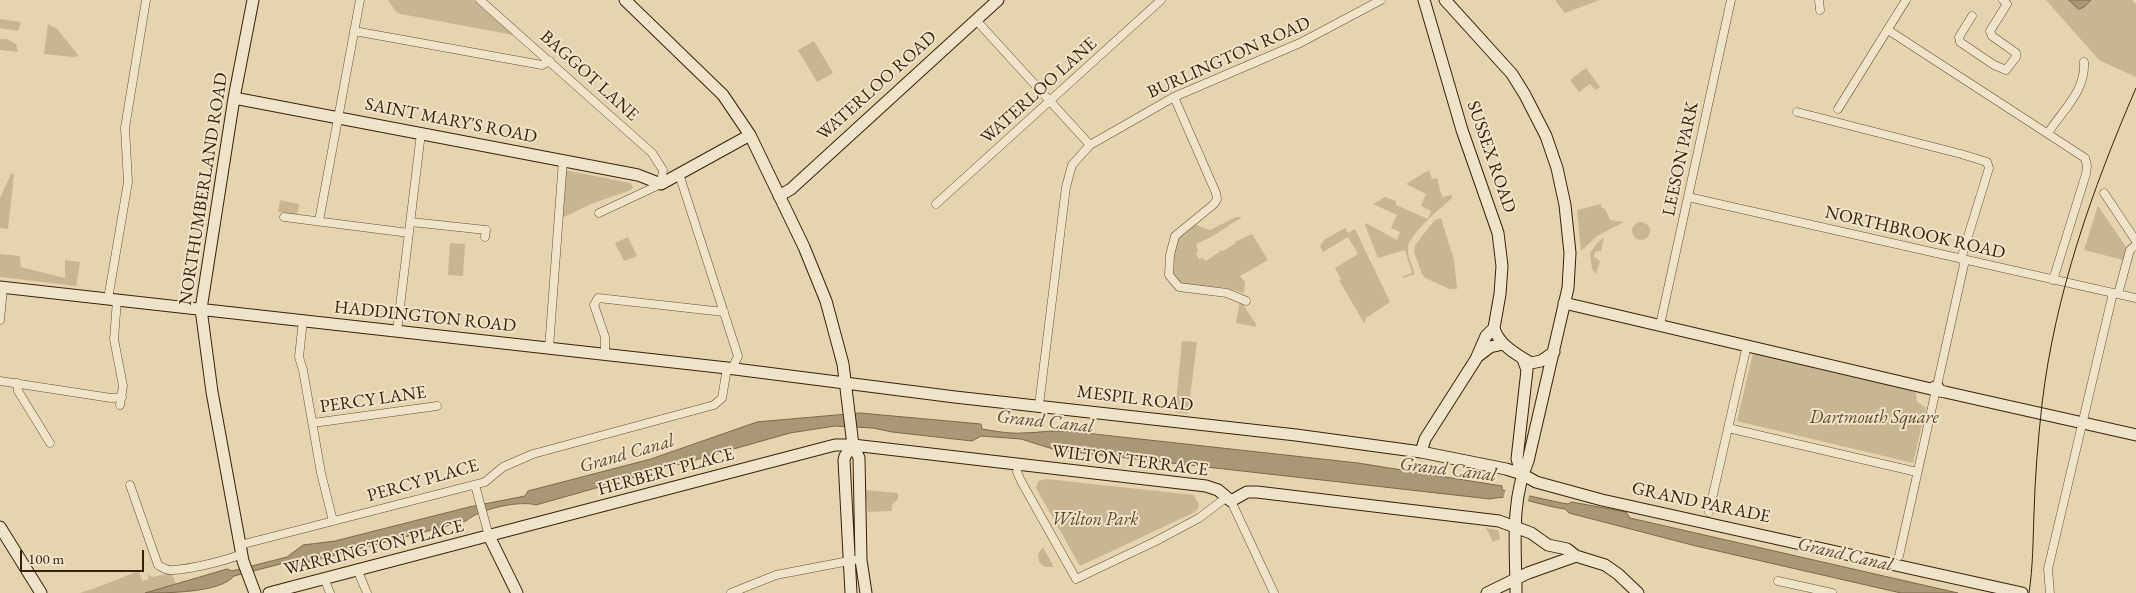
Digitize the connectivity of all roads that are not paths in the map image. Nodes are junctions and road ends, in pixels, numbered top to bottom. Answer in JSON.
{"nodes":[{"id":1,"x":146,"y":0,"type":"edge"},
{"id":2,"x":253,"y":0,"type":"edge"},
{"id":3,"x":360,"y":0,"type":"edge"},
{"id":4,"x":480,"y":0,"type":"edge"},
{"id":5,"x":625,"y":0,"type":"edge"},
{"id":6,"x":998,"y":0,"type":"edge"},
{"id":7,"x":1161,"y":0,"type":"edge"},
{"id":8,"x":1381,"y":0,"type":"edge"},
{"id":9,"x":1424,"y":0,"type":"edge"},
{"id":10,"x":1731,"y":0,"type":"edge"},
{"id":11,"x":1819,"y":0,"type":"edge"},
{"id":12,"x":1906,"y":0,"type":"edge"},
{"id":13,"x":1446,"y":2,"type":"edge"},
{"id":14,"x":2005,"y":2,"type":"edge"},
{"id":15,"x":1820,"y":10,"type":"dead end"},
{"id":16,"x":1429,"y":16,"type":"junction"},
{"id":17,"x":1972,"y":16,"type":"dead end"},
{"id":18,"x":976,"y":20,"type":"junction"},
{"id":19,"x":1888,"y":30,"type":"junction"},
{"id":20,"x":354,"y":31,"type":"junction"},
{"id":21,"x":550,"y":61,"type":"junction"},
{"id":22,"x":2084,"y":62,"type":"dead end"},
{"id":23,"x":1174,"y":97,"type":"junction"},
{"id":24,"x":234,"y":98,"type":"junction"},
{"id":25,"x":1051,"y":101,"type":"junction"},
{"id":26,"x":1838,"y":109,"type":"dead end"},
{"id":27,"x":1797,"y":112,"type":"dead end"},
{"id":28,"x":338,"y":118,"type":"junction"},
{"id":29,"x":421,"y":133,"type":"junction"},
{"id":30,"x":2048,"y":133,"type":"junction"},
{"id":31,"x":750,"y":135,"type":"junction"},
{"id":32,"x":1090,"y":145,"type":"junction"},
{"id":33,"x":562,"y":160,"type":"junction"},
{"id":34,"x":681,"y":179,"type":"junction"},
{"id":35,"x":661,"y":184,"type":"junction"},
{"id":36,"x":2104,"y":193,"type":"dead end"},
{"id":37,"x":779,"y":196,"type":"junction"},
{"id":38,"x":1688,"y":197,"type":"junction"},
{"id":39,"x":936,"y":204,"type":"dead end"},
{"id":40,"x":599,"y":213,"type":"dead end"},
{"id":41,"x":284,"y":217,"type":"dead end"},
{"id":42,"x":319,"y":221,"type":"junction"},
{"id":43,"x":411,"y":222,"type":"junction"},
{"id":44,"x":409,"y":233,"type":"junction"},
{"id":45,"x":485,"y":236,"type":"dead end"},
{"id":46,"x":2136,"y":241,"type":"edge"},
{"id":47,"x":2136,"y":245,"type":"edge"},
{"id":48,"x":1963,"y":259,"type":"junction"},
{"id":49,"x":2053,"y":280,"type":"junction"},
{"id":50,"x":1,"y":287,"type":"edge"},
{"id":51,"x":2115,"y":294,"type":"junction"},
{"id":52,"x":2136,"y":298,"type":"edge"},
{"id":53,"x":112,"y":300,"type":"junction"},
{"id":54,"x":1246,"y":301,"type":"dead end"},
{"id":55,"x":1564,"y":303,"type":"junction"},
{"id":56,"x":201,"y":309,"type":"junction"},
{"id":57,"x":724,"y":312,"type":"junction"},
{"id":58,"x":0,"y":320,"type":"edge"},
{"id":59,"x":302,"y":320,"type":"junction"},
{"id":60,"x":1660,"y":325,"type":"junction"},
{"id":61,"x":1494,"y":328,"type":"junction"},
{"id":62,"x":397,"y":331,"type":"junction"},
{"id":63,"x":1503,"y":344,"type":"junction"},
{"id":64,"x":1746,"y":345,"type":"junction"},
{"id":65,"x":548,"y":348,"type":"junction"},
{"id":66,"x":1554,"y":352,"type":"junction"},
{"id":67,"x":605,"y":354,"type":"junction"},
{"id":68,"x":1476,"y":358,"type":"junction"},
{"id":69,"x":1523,"y":359,"type":"junction"},
{"id":70,"x":730,"y":369,"type":"junction"},
{"id":71,"x":0,"y":381,"type":"edge"},
{"id":72,"x":846,"y":382,"type":"junction"},
{"id":73,"x":17,"y":383,"type":"junction"},
{"id":74,"x":1936,"y":390,"type":"junction"},
{"id":75,"x":1039,"y":405,"type":"junction"},
{"id":76,"x":437,"y":406,"type":"dead end"},
{"id":77,"x":2082,"y":422,"type":"junction"},
{"id":78,"x":313,"y":423,"type":"junction"},
{"id":79,"x":1728,"y":428,"type":"junction"},
{"id":80,"x":2136,"y":435,"type":"edge"},
{"id":81,"x":852,"y":439,"type":"junction"},
{"id":82,"x":50,"y":443,"type":"dead end"},
{"id":83,"x":1420,"y":452,"type":"junction"},
{"id":84,"x":1018,"y":465,"type":"junction"},
{"id":85,"x":1917,"y":472,"type":"junction"},
{"id":86,"x":1521,"y":480,"type":"junction"},
{"id":87,"x":130,"y":485,"type":"dead end"},
{"id":88,"x":475,"y":485,"type":"junction"},
{"id":89,"x":1229,"y":499,"type":"junction"},
{"id":90,"x":1710,"y":512,"type":"dead end"},
{"id":91,"x":1516,"y":518,"type":"junction"},
{"id":92,"x":333,"y":521,"type":"junction"},
{"id":93,"x":0,"y":527,"type":"edge"},
{"id":94,"x":489,"y":536,"type":"junction"},
{"id":95,"x":1548,"y":545,"type":"junction"},
{"id":96,"x":242,"y":553,"type":"junction"},
{"id":97,"x":1576,"y":556,"type":"junction"},
{"id":98,"x":1899,"y":556,"type":"dead end"},
{"id":99,"x":848,"y":560,"type":"junction"},
{"id":100,"x":860,"y":560,"type":"junction"},
{"id":101,"x":1558,"y":562,"type":"junction"},
{"id":102,"x":357,"y":569,"type":"junction"},
{"id":103,"x":324,"y":578,"type":"junction"},
{"id":104,"x":1516,"y":580,"type":"junction"},
{"id":105,"x":1778,"y":581,"type":"dead end"},
{"id":106,"x":41,"y":593,"type":"edge"},
{"id":107,"x":255,"y":593,"type":"edge"},
{"id":108,"x":269,"y":593,"type":"edge"},
{"id":109,"x":330,"y":593,"type":"edge"},
{"id":110,"x":367,"y":593,"type":"edge"},
{"id":111,"x":517,"y":593,"type":"edge"},
{"id":112,"x":731,"y":593,"type":"edge"},
{"id":113,"x":851,"y":593,"type":"edge"},
{"id":114,"x":866,"y":593,"type":"edge"},
{"id":115,"x":1274,"y":593,"type":"edge"},
{"id":116,"x":1487,"y":593,"type":"edge"},
{"id":117,"x":1516,"y":593,"type":"edge"},
{"id":118,"x":1638,"y":593,"type":"edge"},
{"id":119,"x":1832,"y":593,"type":"edge"},
{"id":120,"x":2022,"y":593,"type":"edge"},
{"id":121,"x":2050,"y":593,"type":"edge"}],
"edges":[{"from":1,"to":53,"type":"street"},
{"from":2,"to":24,"type":"main road","name":"NORTHUMBERLAND ROAD"},
{"from":3,"to":20,"type":"street"},
{"from":4,"to":21,"type":"street","name":"BAGGOT LANE"},
{"from":5,"to":31,"type":"main road"},
{"from":6,"to":18,"type":"main road","name":"WATERLOO ROAD"},
{"from":7,"to":25,"type":"street","name":"WATERLOO LANE"},
{"from":8,"to":23,"type":"street","name":"BURLINGTON ROAD"},
{"from":9,"to":16,"type":"main road","name":"SUSSEX ROAD"},
{"from":10,"to":38,"type":"street","name":"LEESON PARK"},
{"from":11,"to":15,"type":"street"},
{"from":12,"to":19,"type":"street"},
{"from":13,"to":16,"type":"main road"},
{"from":13,"to":55,"type":"main road"},
{"from":14,"to":17,"type":"street"},
{"from":16,"to":61,"type":"main road","name":"SUSSEX ROAD"},
{"from":18,"to":25,"type":"street"},
{"from":18,"to":37,"type":"main road","name":"WATERLOO ROAD"},
{"from":19,"to":26,"type":"street"},
{"from":19,"to":30,"type":"street"},
{"from":20,"to":21,"type":"street"},
{"from":20,"to":28,"type":"street"},
{"from":21,"to":35,"type":"street","name":"BAGGOT LANE"},
{"from":22,"to":30,"type":"street"},
{"from":23,"to":32,"type":"street","name":"BURLINGTON ROAD"},
{"from":23,"to":54,"type":"street"},
{"from":24,"to":28,"type":"main road","name":"SAINT MARY'S ROAD"},
{"from":24,"to":56,"type":"main road","name":"NORTHUMBERLAND ROAD"},
{"from":25,"to":32,"type":"street"},
{"from":25,"to":39,"type":"street","name":"WATERLOO LANE"},
{"from":27,"to":48,"type":"street"},
{"from":28,"to":29,"type":"main road","name":"SAINT MARY'S ROAD"},
{"from":28,"to":42,"type":"street"},
{"from":29,"to":33,"type":"main road","name":"SAINT MARY'S ROAD"},
{"from":29,"to":43,"type":"street"},
{"from":30,"to":49,"type":"street"},
{"from":31,"to":34,"type":"main road"},
{"from":31,"to":37,"type":"main road"},
{"from":32,"to":75,"type":"street","name":"BURLINGTON ROAD"},
{"from":33,"to":35,"type":"main road","name":"SAINT MARY'S ROAD"},
{"from":33,"to":65,"type":"street"},
{"from":34,"to":35,"type":"main road"},
{"from":34,"to":57,"type":"street","name":"PERCY PLACE"},
{"from":35,"to":40,"type":"street"},
{"from":36,"to":46,"type":"street"},
{"from":37,"to":72,"type":"main road"},
{"from":38,"to":48,"type":"street","name":"NORTHBROOK ROAD"},
{"from":38,"to":60,"type":"street","name":"LEESON PARK"},
{"from":41,"to":42,"type":"street"},
{"from":42,"to":44,"type":"street"},
{"from":43,"to":44,"type":"street"},
{"from":43,"to":45,"type":"street"},
{"from":44,"to":62,"type":"street"},
{"from":47,"to":51,"type":"street"},
{"from":48,"to":49,"type":"street","name":"NORTHBROOK ROAD"},
{"from":48,"to":74,"type":"street"},
{"from":49,"to":51,"type":"street","name":"NORTHBROOK ROAD"},
{"from":50,"to":53,"type":"main road","name":"HADDINGTON ROAD"},
{"from":50,"to":58,"type":"street"},
{"from":51,"to":52,"type":"street","name":"NORTHBROOK ROAD"},
{"from":51,"to":77,"type":"street"},
{"from":53,"to":56,"type":"main road","name":"HADDINGTON ROAD"},
{"from":53,"to":73,"type":"street"},
{"from":55,"to":60,"type":"main road"},
{"from":55,"to":66,"type":"main road"},
{"from":56,"to":59,"type":"main road","name":"HADDINGTON ROAD"},
{"from":56,"to":96,"type":"main road","name":"NORTHUMBERLAND ROAD"},
{"from":57,"to":67,"type":"street"},
{"from":57,"to":70,"type":"street","name":"PERCY PLACE"},
{"from":59,"to":62,"type":"main road","name":"HADDINGTON ROAD"},
{"from":59,"to":78,"type":"street","name":"PERCY LANE"},
{"from":60,"to":64,"type":"main road"},
{"from":61,"to":63,"type":"main road"},
{"from":61,"to":68,"type":"main road"},
{"from":62,"to":65,"type":"main road","name":"HADDINGTON ROAD"},
{"from":63,"to":68,"type":"main road"},
{"from":63,"to":69,"type":"main road"},
{"from":64,"to":74,"type":"main road"},
{"from":64,"to":79,"type":"street"},
{"from":65,"to":67,"type":"main road","name":"HADDINGTON ROAD"},
{"from":66,"to":69,"type":"main road"},
{"from":66,"to":86,"type":"main road"},
{"from":67,"to":70,"type":"main road","name":"HADDINGTON ROAD"},
{"from":68,"to":83,"type":"main road"},
{"from":69,"to":86,"type":"main road"},
{"from":70,"to":72,"type":"main road","name":"HADDINGTON ROAD"},
{"from":70,"to":88,"type":"street","name":"PERCY PLACE"},
{"from":71,"to":73,"type":"street"},
{"from":72,"to":75,"type":"main road","name":"MESPIL ROAD"},
{"from":72,"to":81,"type":"main road"},
{"from":73,"to":82,"type":"street"},
{"from":74,"to":77,"type":"main road"},
{"from":74,"to":85,"type":"street"},
{"from":75,"to":83,"type":"main road","name":"MESPIL ROAD"},
{"from":76,"to":78,"type":"street","name":"PERCY LANE"},
{"from":77,"to":80,"type":"main road"},
{"from":77,"to":121,"type":"street"},
{"from":78,"to":92,"type":"street","name":"PERCY LANE"},
{"from":79,"to":85,"type":"street"},
{"from":79,"to":90,"type":"street"},
{"from":81,"to":84,"type":"main road","name":"WILTON TERRACE"},
{"from":81,"to":94,"type":"main road","name":"HERBERT PLACE"},
{"from":81,"to":99,"type":"main road"},
{"from":81,"to":100,"type":"main road"},
{"from":83,"to":86,"type":"main road","name":"MESPIL ROAD"},
{"from":84,"to":89,"type":"main road","name":"WILTON TERRACE"},
{"from":84,"to":89,"type":"street"},
{"from":85,"to":98,"type":"street"},
{"from":86,"to":91,"type":"main road"},
{"from":86,"to":120,"type":"main road","name":"GRAND PARADE"},
{"from":87,"to":96,"type":"street","name":"PERCY PLACE"},
{"from":88,"to":92,"type":"street","name":"PERCY PLACE"},
{"from":88,"to":94,"type":"street"},
{"from":89,"to":91,"type":"main road"},
{"from":89,"to":115,"type":"street"},
{"from":91,"to":95,"type":"main road"},
{"from":91,"to":104,"type":"main road"},
{"from":92,"to":96,"type":"street","name":"PERCY PLACE"},
{"from":93,"to":106,"type":"main road"},
{"from":94,"to":102,"type":"main road","name":"WARRINGTON PLACE"},
{"from":94,"to":111,"type":"main road"},
{"from":95,"to":97,"type":"main road"},
{"from":95,"to":101,"type":"main road"},
{"from":96,"to":107,"type":"main road","name":"NORTHUMBERLAND ROAD"},
{"from":97,"to":101,"type":"main road"},
{"from":97,"to":118,"type":"main road"},
{"from":99,"to":100,"type":"street"},
{"from":99,"to":112,"type":"street"},
{"from":99,"to":113,"type":"main road"},
{"from":100,"to":114,"type":"main road"},
{"from":101,"to":104,"type":"main road"},
{"from":102,"to":103,"type":"main road","name":"WARRINGTON PLACE"},
{"from":102,"to":110,"type":"street"},
{"from":103,"to":108,"type":"main road","name":"WARRINGTON PLACE"},
{"from":103,"to":109,"type":"street"},
{"from":104,"to":116,"type":"main road"},
{"from":104,"to":117,"type":"main road"},
{"from":105,"to":119,"type":"street"}]}
